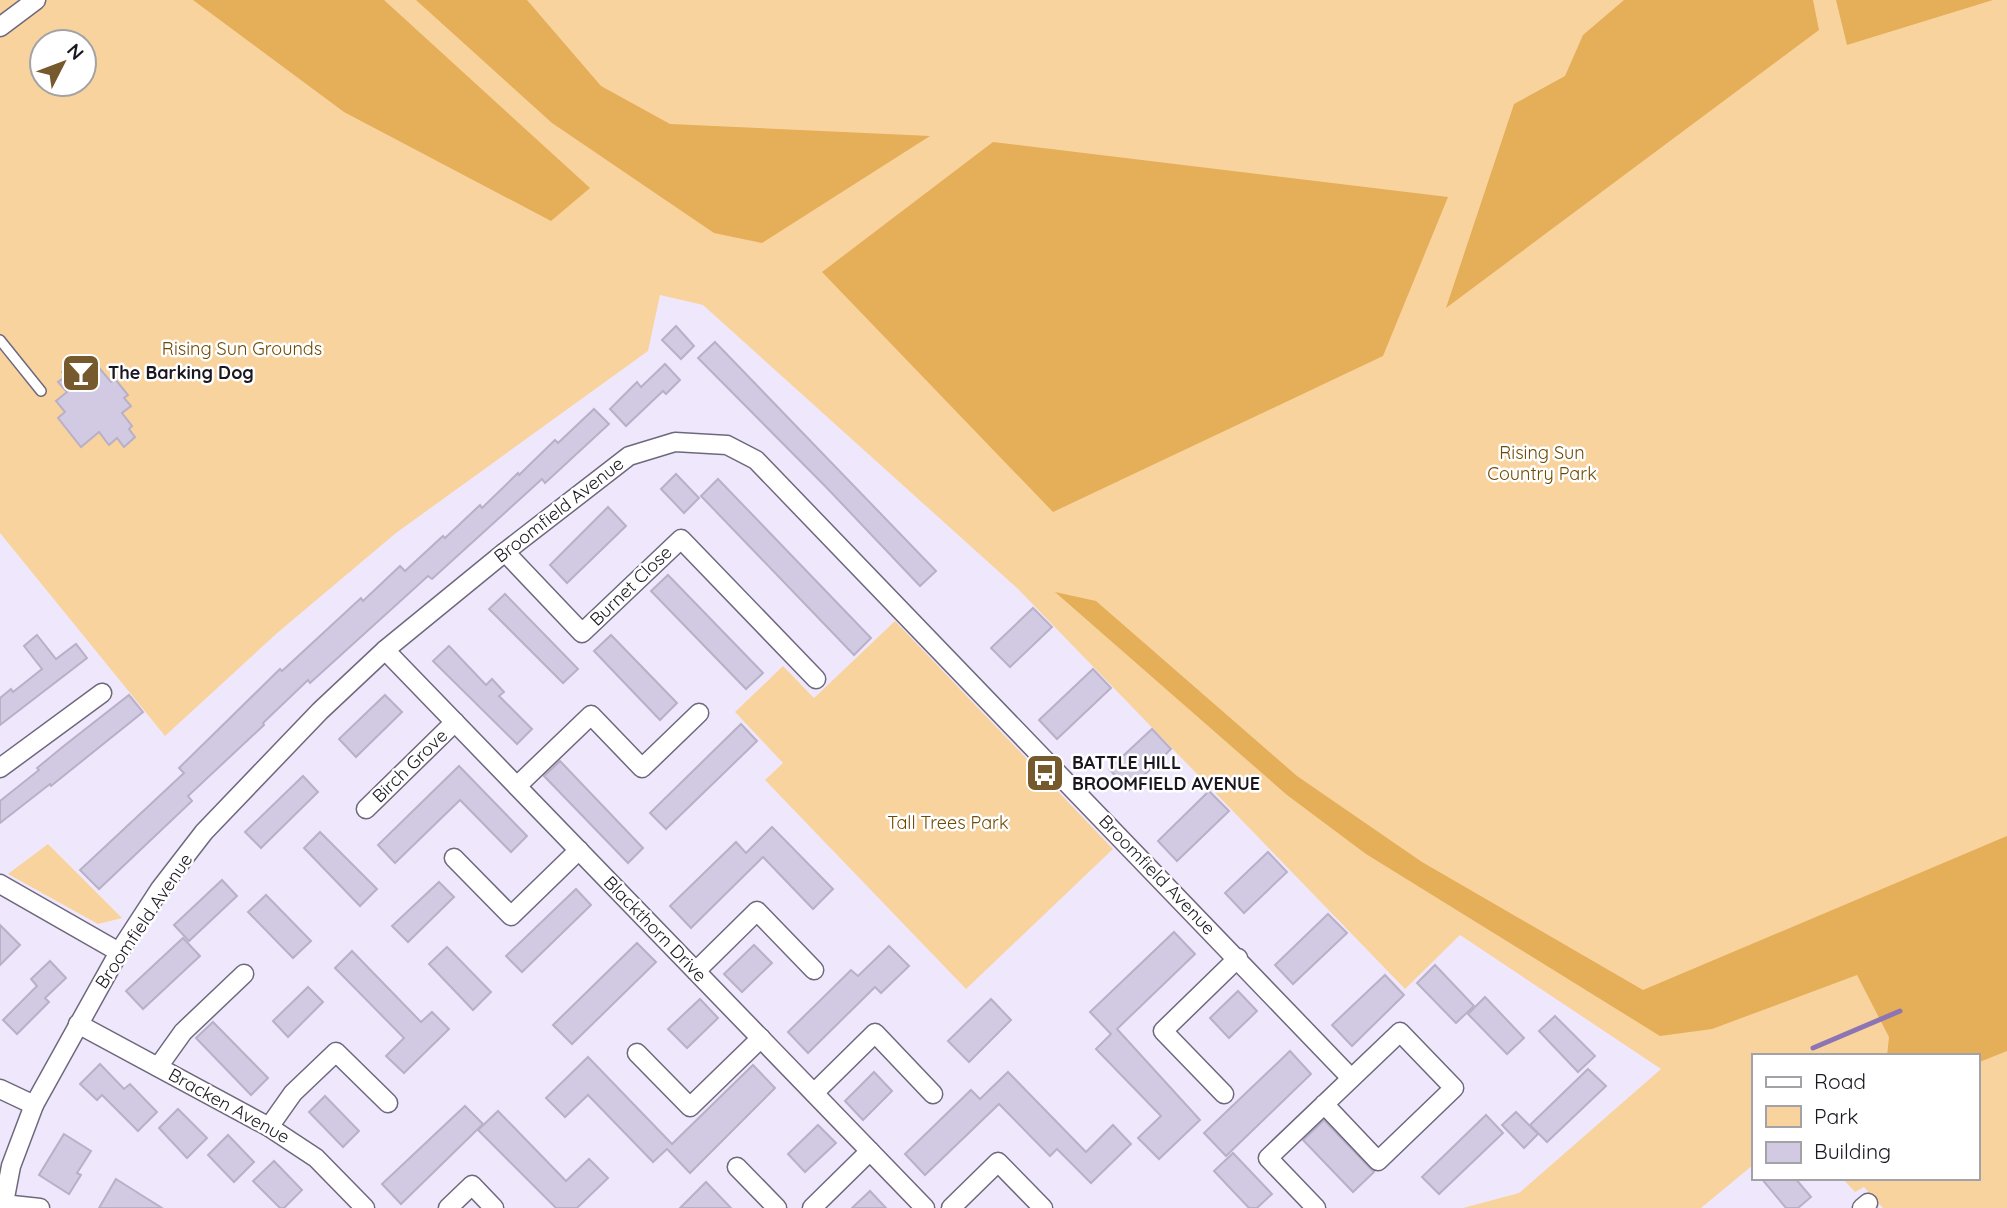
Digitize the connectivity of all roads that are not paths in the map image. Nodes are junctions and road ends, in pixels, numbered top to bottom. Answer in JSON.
{"nodes":[{"id":1,"x":36,"y":0,"type":"edge"},
{"id":2,"x":0,"y":27,"type":"edge"},
{"id":3,"x":0,"y":340,"type":"edge"},
{"id":4,"x":41,"y":391,"type":"dead end"},
{"id":5,"x":505,"y":552,"type":"junction"},
{"id":6,"x":385,"y":650,"type":"junction"},
{"id":7,"x":816,"y":679,"type":"dead end"},
{"id":8,"x":102,"y":693,"type":"dead end"},
{"id":9,"x":699,"y":713,"type":"dead end"},
{"id":10,"x":455,"y":722,"type":"junction"},
{"id":11,"x":0,"y":768,"type":"edge"},
{"id":12,"x":517,"y":786,"type":"junction"},
{"id":13,"x":366,"y":809,"type":"dead end"},
{"id":14,"x":579,"y":850,"type":"junction"},
{"id":15,"x":454,"y":858,"type":"dead end"},
{"id":16,"x":0,"y":884,"type":"edge"},
{"id":17,"x":119,"y":952,"type":"junction"},
{"id":18,"x":1238,"y":958,"type":"junction"},
{"id":19,"x":814,"y":970,"type":"dead end"},
{"id":20,"x":696,"y":971,"type":"junction"},
{"id":21,"x":244,"y":974,"type":"dead end"},
{"id":22,"x":78,"y":1024,"type":"junction"},
{"id":23,"x":761,"y":1038,"type":"junction"},
{"id":24,"x":637,"y":1053,"type":"dead end"},
{"id":25,"x":158,"y":1067,"type":"junction"},
{"id":26,"x":1351,"y":1078,"type":"junction"},
{"id":27,"x":0,"y":1089,"type":"edge"},
{"id":28,"x":814,"y":1093,"type":"junction"},
{"id":29,"x":933,"y":1094,"type":"dead end"},
{"id":30,"x":1224,"y":1094,"type":"dead end"},
{"id":31,"x":388,"y":1103,"type":"dead end"},
{"id":32,"x":1324,"y":1104,"type":"junction"},
{"id":33,"x":34,"y":1105,"type":"junction"},
{"id":34,"x":269,"y":1127,"type":"junction"},
{"id":35,"x":870,"y":1151,"type":"junction"},
{"id":36,"x":737,"y":1167,"type":"dead end"},
{"id":37,"x":3,"y":1206,"type":"edge"},
{"id":38,"x":40,"y":1208,"type":"edge"},
{"id":39,"x":365,"y":1208,"type":"edge"},
{"id":40,"x":448,"y":1208,"type":"edge"},
{"id":41,"x":494,"y":1208,"type":"edge"},
{"id":42,"x":777,"y":1208,"type":"edge"},
{"id":43,"x":811,"y":1208,"type":"edge"},
{"id":44,"x":925,"y":1208,"type":"edge"},
{"id":45,"x":951,"y":1208,"type":"edge"},
{"id":46,"x":1043,"y":1208,"type":"edge"},
{"id":47,"x":1316,"y":1208,"type":"edge"}],
"edges":[{"from":1,"to":2,"type":"street"},
{"from":3,"to":4,"type":"lane"},
{"from":5,"to":6,"type":"street","name":"Broomfield Avenue"},
{"from":5,"to":7,"type":"street","name":"Burnet Close"},
{"from":5,"to":18,"type":"street","name":"Broomfield Avenue"},
{"from":6,"to":10,"type":"street","name":"Blackthorn Drive"},
{"from":6,"to":17,"type":"street","name":"Broomfield Avenue"},
{"from":8,"to":11,"type":"street"},
{"from":9,"to":12,"type":"street"},
{"from":10,"to":12,"type":"street","name":"Blackthorn Drive"},
{"from":10,"to":13,"type":"street","name":"Birch Grove"},
{"from":12,"to":14,"type":"street","name":"Blackthorn Drive"},
{"from":14,"to":15,"type":"street"},
{"from":14,"to":20,"type":"street","name":"Blackthorn Drive"},
{"from":16,"to":17,"type":"street"},
{"from":17,"to":22,"type":"street","name":"Broomfield Avenue"},
{"from":18,"to":26,"type":"street","name":"Broomfield Avenue"},
{"from":18,"to":30,"type":"street"},
{"from":19,"to":20,"type":"street"},
{"from":20,"to":23,"type":"street","name":"Blackthorn Drive"},
{"from":21,"to":25,"type":"street"},
{"from":22,"to":25,"type":"street","name":"Bracken Avenue"},
{"from":22,"to":33,"type":"street","name":"Broomfield Avenue"},
{"from":23,"to":24,"type":"street"},
{"from":23,"to":28,"type":"street","name":"Blackthorn Drive"},
{"from":25,"to":34,"type":"street","name":"Bracken Avenue"},
{"from":26,"to":32,"type":"street"},
{"from":26,"to":32,"type":"street"},
{"from":27,"to":33,"type":"street"},
{"from":28,"to":29,"type":"street"},
{"from":28,"to":35,"type":"street","name":"Blackthorn Drive"},
{"from":31,"to":34,"type":"street"},
{"from":32,"to":47,"type":"street"},
{"from":33,"to":37,"type":"street","name":"Broomfield Avenue"},
{"from":34,"to":39,"type":"street","name":"Bracken Avenue"},
{"from":35,"to":43,"type":"street"},
{"from":35,"to":44,"type":"street","name":"Blackthorn Drive"},
{"from":36,"to":42,"type":"street"},
{"from":37,"to":38,"type":"street"},
{"from":40,"to":41,"type":"street"},
{"from":45,"to":46,"type":"street"}]}
